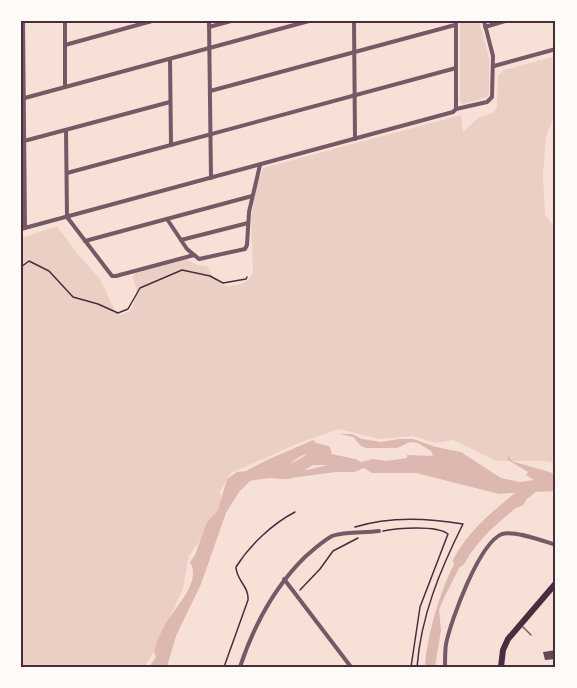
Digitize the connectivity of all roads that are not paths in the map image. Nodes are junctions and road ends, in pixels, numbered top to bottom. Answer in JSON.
{"nodes":[{"id":1,"x":23,"y":21,"type":"edge"},
{"id":2,"x":65,"y":21,"type":"edge"},
{"id":3,"x":152,"y":21,"type":"edge"},
{"id":4,"x":209,"y":21,"type":"edge"},
{"id":5,"x":231,"y":21,"type":"edge"},
{"id":6,"x":354,"y":21,"type":"edge"},
{"id":7,"x":484,"y":21,"type":"edge"},
{"id":8,"x":505,"y":21,"type":"edge"},
{"id":9,"x":306,"y":22,"type":"edge"},
{"id":10,"x":456,"y":23,"type":"edge"},
{"id":11,"x":209,"y":27,"type":"junction"},
{"id":12,"x":485,"y":27,"type":"junction"},
{"id":13,"x":65,"y":45,"type":"junction"},
{"id":14,"x":210,"y":48,"type":"junction"},
{"id":15,"x":556,"y":49,"type":"edge"},
{"id":16,"x":354,"y":52,"type":"junction"},
{"id":17,"x":22,"y":56,"type":"edge"},
{"id":18,"x":170,"y":59,"type":"junction"},
{"id":19,"x":494,"y":66,"type":"junction"},
{"id":20,"x":456,"y":68,"type":"junction"},
{"id":21,"x":65,"y":87,"type":"junction"},
{"id":22,"x":210,"y":91,"type":"junction"},
{"id":23,"x":354,"y":95,"type":"junction"},
{"id":24,"x":22,"y":99,"type":"edge"},
{"id":25,"x":170,"y":102,"type":"junction"},
{"id":26,"x":456,"y":109,"type":"junction"},
{"id":27,"x":66,"y":130,"type":"junction"},
{"id":28,"x":211,"y":134,"type":"junction"},
{"id":29,"x":355,"y":139,"type":"junction"},
{"id":30,"x":24,"y":141,"type":"junction"},
{"id":31,"x":171,"y":145,"type":"junction"},
{"id":32,"x":260,"y":164,"type":"junction"},
{"id":33,"x":67,"y":173,"type":"junction"},
{"id":34,"x":211,"y":178,"type":"junction"},
{"id":35,"x":23,"y":185,"type":"edge"},
{"id":36,"x":252,"y":196,"type":"junction"},
{"id":37,"x":67,"y":217,"type":"junction"},
{"id":38,"x":167,"y":219,"type":"junction"},
{"id":39,"x":248,"y":223,"type":"junction"},
{"id":40,"x":23,"y":229,"type":"edge"},
{"id":41,"x":181,"y":240,"type":"junction"},
{"id":42,"x":85,"y":241,"type":"junction"},
{"id":43,"x":194,"y":255,"type":"junction"},
{"id":44,"x":379,"y":531,"type":"road end"},
{"id":45,"x":556,"y":545,"type":"edge"},
{"id":46,"x":284,"y":579,"type":"junction"},
{"id":47,"x":556,"y":583,"type":"edge"},
{"id":48,"x":520,"y":625,"type":"junction"},
{"id":49,"x":531,"y":635,"type":"dead end"},
{"id":50,"x":240,"y":667,"type":"edge"},
{"id":51,"x":351,"y":667,"type":"edge"},
{"id":52,"x":445,"y":667,"type":"edge"},
{"id":53,"x":501,"y":667,"type":"edge"}],
"edges":[{"from":1,"to":17,"type":"street"},
{"from":2,"to":13,"type":"street"},
{"from":3,"to":13,"type":"street"},
{"from":4,"to":11,"type":"street"},
{"from":5,"to":11,"type":"street"},
{"from":6,"to":16,"type":"street"},
{"from":7,"to":12,"type":"street"},
{"from":8,"to":12,"type":"street"},
{"from":9,"to":14,"type":"street"},
{"from":10,"to":16,"type":"street"},
{"from":10,"to":20,"type":"street"},
{"from":11,"to":14,"type":"street"},
{"from":12,"to":19,"type":"street"},
{"from":13,"to":21,"type":"street"},
{"from":14,"to":18,"type":"street"},
{"from":14,"to":22,"type":"street"},
{"from":15,"to":19,"type":"street"},
{"from":16,"to":22,"type":"street"},
{"from":16,"to":23,"type":"street"},
{"from":17,"to":24,"type":"street"},
{"from":18,"to":21,"type":"street"},
{"from":18,"to":25,"type":"street"},
{"from":19,"to":26,"type":"street"},
{"from":20,"to":23,"type":"street"},
{"from":20,"to":26,"type":"street"},
{"from":21,"to":24,"type":"street"},
{"from":22,"to":28,"type":"street"},
{"from":23,"to":28,"type":"street"},
{"from":23,"to":29,"type":"street"},
{"from":24,"to":30,"type":"street"},
{"from":25,"to":27,"type":"street"},
{"from":25,"to":31,"type":"street"},
{"from":26,"to":29,"type":"street"},
{"from":27,"to":30,"type":"street"},
{"from":27,"to":33,"type":"street"},
{"from":28,"to":31,"type":"street"},
{"from":28,"to":34,"type":"street"},
{"from":29,"to":32,"type":"street"},
{"from":30,"to":35,"type":"street"},
{"from":31,"to":33,"type":"street"},
{"from":32,"to":34,"type":"street"},
{"from":32,"to":36,"type":"street"},
{"from":33,"to":37,"type":"street"},
{"from":34,"to":37,"type":"street"},
{"from":35,"to":40,"type":"street"},
{"from":36,"to":38,"type":"street"},
{"from":36,"to":39,"type":"street"},
{"from":37,"to":40,"type":"street"},
{"from":37,"to":42,"type":"street"},
{"from":38,"to":41,"type":"street"},
{"from":38,"to":42,"type":"street"},
{"from":39,"to":41,"type":"street"},
{"from":39,"to":43,"type":"street"},
{"from":41,"to":43,"type":"street"},
{"from":42,"to":43,"type":"street"},
{"from":44,"to":46,"type":"street"},
{"from":45,"to":52,"type":"street"},
{"from":46,"to":50,"type":"street"},
{"from":46,"to":51,"type":"street"},
{"from":47,"to":48,"type":"highway"},
{"from":48,"to":49,"type":"lane"},
{"from":48,"to":53,"type":"highway"}]}
